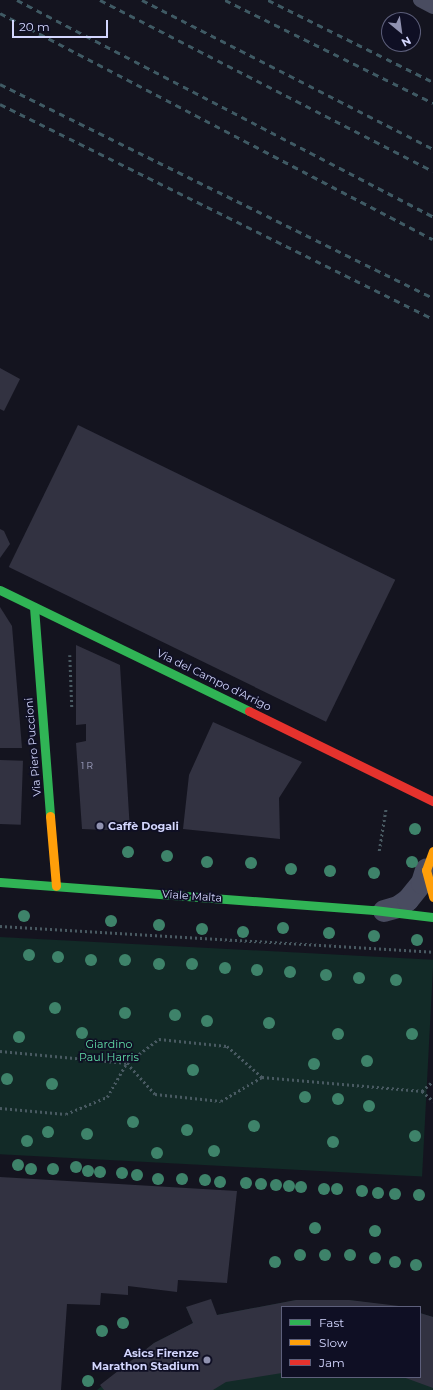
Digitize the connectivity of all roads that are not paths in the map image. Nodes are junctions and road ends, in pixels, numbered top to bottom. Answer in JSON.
{"nodes":[{"id":1,"x":420,"y":0,"type":"edge"},
{"id":2,"x":433,"y":7,"type":"edge"},
{"id":3,"x":0,"y":590,"type":"edge"},
{"id":4,"x":34,"y":606,"type":"junction"},
{"id":5,"x":417,"y":793,"type":"junction"},
{"id":6,"x":433,"y":801,"type":"edge"},
{"id":7,"x":430,"y":812,"type":"dead end"},
{"id":8,"x":433,"y":842,"type":"edge"},
{"id":9,"x":430,"y":859,"type":"edge"},
{"id":10,"x":0,"y":882,"type":"edge"},
{"id":11,"x":56,"y":886,"type":"junction"},
{"id":12,"x":433,"y":897,"type":"edge"},
{"id":13,"x":384,"y":911,"type":"junction"},
{"id":14,"x":433,"y":917,"type":"edge"}],
"edges":[{"from":1,"to":2,"type":"lane"},
{"from":3,"to":4,"type":"street","name":"Via del Campo d'Arrigo"},
{"from":4,"to":5,"type":"street","name":"Via del Campo d'Arrigo"},
{"from":4,"to":11,"type":"street","name":"Via Piero Puccioni"},
{"from":5,"to":6,"type":"street","name":"Via del Campo d'Arrigo"},
{"from":5,"to":7,"type":"street","name":"Via del Campo d'Arrigo"},
{"from":8,"to":9,"type":"street"},
{"from":9,"to":12,"type":"street"},
{"from":9,"to":13,"type":"street","name":"Viale Malta"},
{"from":10,"to":11,"type":"street","name":"Viale Malta"},
{"from":11,"to":13,"type":"street","name":"Viale Malta"},
{"from":13,"to":14,"type":"street","name":"Viale Malta"}]}
